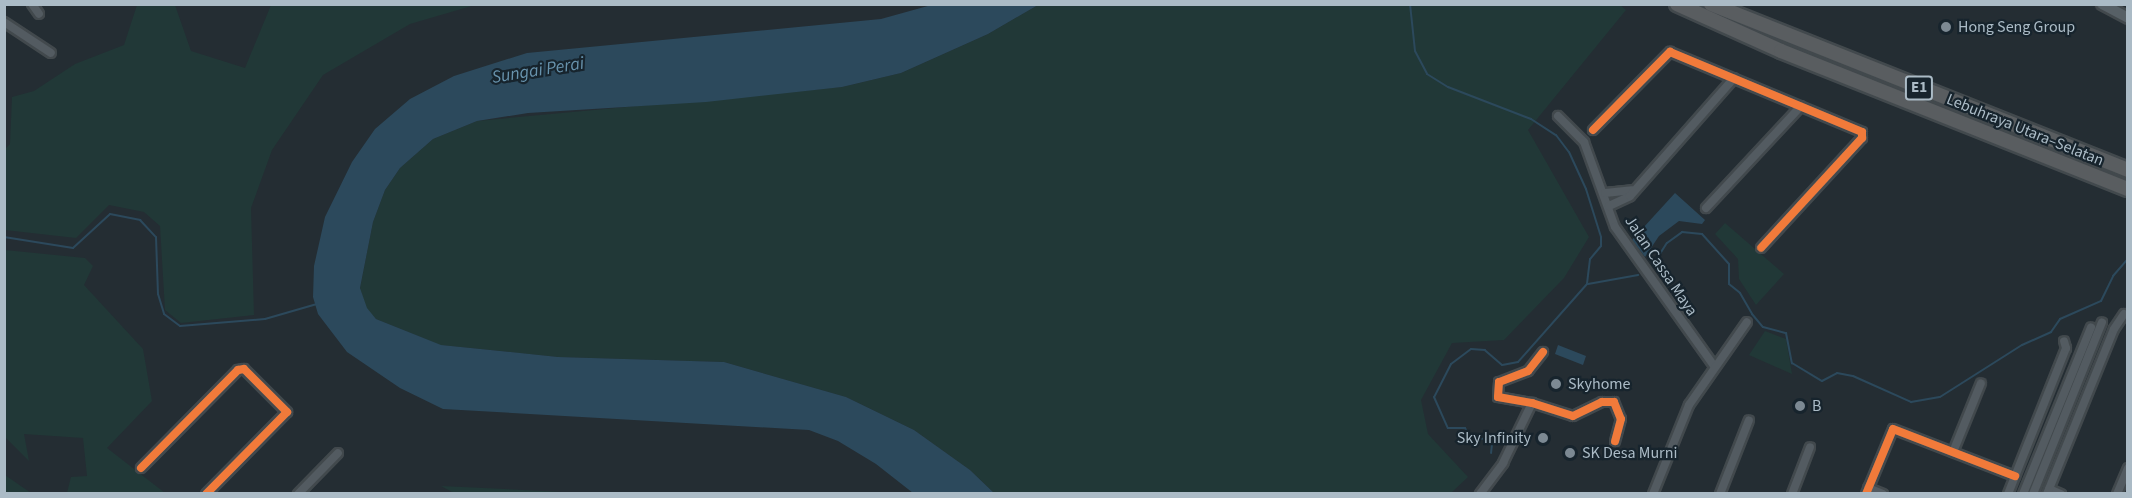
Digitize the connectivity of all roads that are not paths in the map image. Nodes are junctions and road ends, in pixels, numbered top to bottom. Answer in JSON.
{"nodes":[{"id":1,"x":32,"y":4,"type":"edge"},
{"id":2,"x":1677,"y":4,"type":"edge"},
{"id":3,"x":1711,"y":4,"type":"edge"},
{"id":4,"x":2102,"y":4,"type":"edge"},
{"id":5,"x":39,"y":14,"type":"dead end"},
{"id":6,"x":2127,"y":18,"type":"edge"},
{"id":7,"x":4,"y":22,"type":"edge"},
{"id":8,"x":51,"y":53,"type":"dead end"},
{"id":9,"x":1734,"y":78,"type":"junction"},
{"id":10,"x":1801,"y":106,"type":"junction"},
{"id":11,"x":1558,"y":116,"type":"dead end"},
{"id":12,"x":1593,"y":130,"type":"dead end"},
{"id":13,"x":2127,"y":170,"type":"edge"},
{"id":14,"x":2127,"y":189,"type":"edge"},
{"id":15,"x":1632,"y":190,"type":"junction"},
{"id":16,"x":1605,"y":193,"type":"junction"},
{"id":17,"x":1609,"y":206,"type":"junction"},
{"id":18,"x":1706,"y":208,"type":"dead end"},
{"id":19,"x":1761,"y":248,"type":"dead end"},
{"id":20,"x":2124,"y":314,"type":"dead end"},
{"id":21,"x":1747,"y":322,"type":"dead end"},
{"id":22,"x":2102,"y":322,"type":"dead end"},
{"id":23,"x":2091,"y":327,"type":"dead end"},
{"id":24,"x":2064,"y":341,"type":"dead end"},
{"id":25,"x":2090,"y":341,"type":"junction"},
{"id":26,"x":2106,"y":347,"type":"junction"},
{"id":27,"x":1544,"y":352,"type":"dead end"},
{"id":28,"x":1714,"y":366,"type":"junction"},
{"id":29,"x":1981,"y":384,"type":"dead end"},
{"id":30,"x":2049,"y":390,"type":"junction"},
{"id":31,"x":2063,"y":396,"type":"junction"},
{"id":32,"x":1532,"y":403,"type":"junction"},
{"id":33,"x":1749,"y":420,"type":"dead end"},
{"id":34,"x":1615,"y":441,"type":"dead end"},
{"id":35,"x":1810,"y":447,"type":"dead end"},
{"id":36,"x":1953,"y":452,"type":"junction"},
{"id":37,"x":338,"y":453,"type":"dead end"},
{"id":38,"x":141,"y":468,"type":"dead end"},
{"id":39,"x":2127,"y":468,"type":"edge"},
{"id":40,"x":2015,"y":476,"type":"junction"},
{"id":41,"x":1867,"y":491,"type":"edge"},
{"id":42,"x":2048,"y":491,"type":"edge"},
{"id":43,"x":206,"y":494,"type":"edge"},
{"id":44,"x":298,"y":494,"type":"edge"},
{"id":45,"x":1480,"y":494,"type":"edge"},
{"id":46,"x":1653,"y":494,"type":"edge"},
{"id":47,"x":1720,"y":494,"type":"edge"},
{"id":48,"x":1792,"y":494,"type":"edge"},
{"id":49,"x":1883,"y":494,"type":"edge"},
{"id":50,"x":2008,"y":494,"type":"edge"},
{"id":51,"x":2023,"y":494,"type":"edge"},
{"id":52,"x":2033,"y":494,"type":"edge"},
{"id":53,"x":2061,"y":494,"type":"edge"},
{"id":54,"x":2117,"y":494,"type":"edge"}],
"edges":[{"from":1,"to":5,"type":"street"},
{"from":2,"to":14,"type":"highway","name":"Lebuhraya Utara–Selatan","number":"E1"},
{"from":3,"to":13,"type":"highway","name":"Lebuhraya Utara–Selatan","number":"E1"},
{"from":4,"to":6,"type":"main road"},
{"from":7,"to":8,"type":"street"},
{"from":9,"to":10,"type":"street"},
{"from":9,"to":12,"type":"street"},
{"from":9,"to":15,"type":"street"},
{"from":10,"to":18,"type":"street"},
{"from":10,"to":19,"type":"street"},
{"from":11,"to":16,"type":"street","name":"Jalan Cassa Maya"},
{"from":15,"to":16,"type":"street"},
{"from":15,"to":17,"type":"street"},
{"from":16,"to":17,"type":"street","name":"Jalan Cassa Maya"},
{"from":17,"to":28,"type":"street","name":"Jalan Cassa Maya"},
{"from":20,"to":26,"type":"street"},
{"from":21,"to":28,"type":"street"},
{"from":22,"to":25,"type":"street"},
{"from":23,"to":25,"type":"street"},
{"from":24,"to":30,"type":"street"},
{"from":25,"to":26,"type":"street"},
{"from":25,"to":31,"type":"street"},
{"from":25,"to":52,"type":"street"},
{"from":26,"to":42,"type":"street"},
{"from":27,"to":32,"type":"street"},
{"from":28,"to":46,"type":"street"},
{"from":29,"to":36,"type":"street"},
{"from":30,"to":31,"type":"street"},
{"from":30,"to":40,"type":"street"},
{"from":31,"to":51,"type":"street"},
{"from":32,"to":34,"type":"street"},
{"from":32,"to":45,"type":"street"},
{"from":33,"to":47,"type":"street"},
{"from":35,"to":48,"type":"street"},
{"from":36,"to":40,"type":"street"},
{"from":36,"to":41,"type":"street"},
{"from":37,"to":44,"type":"street"},
{"from":38,"to":43,"type":"street"},
{"from":39,"to":54,"type":"street"},
{"from":40,"to":50,"type":"street"},
{"from":41,"to":49,"type":"street"},
{"from":42,"to":53,"type":"street"}]}
